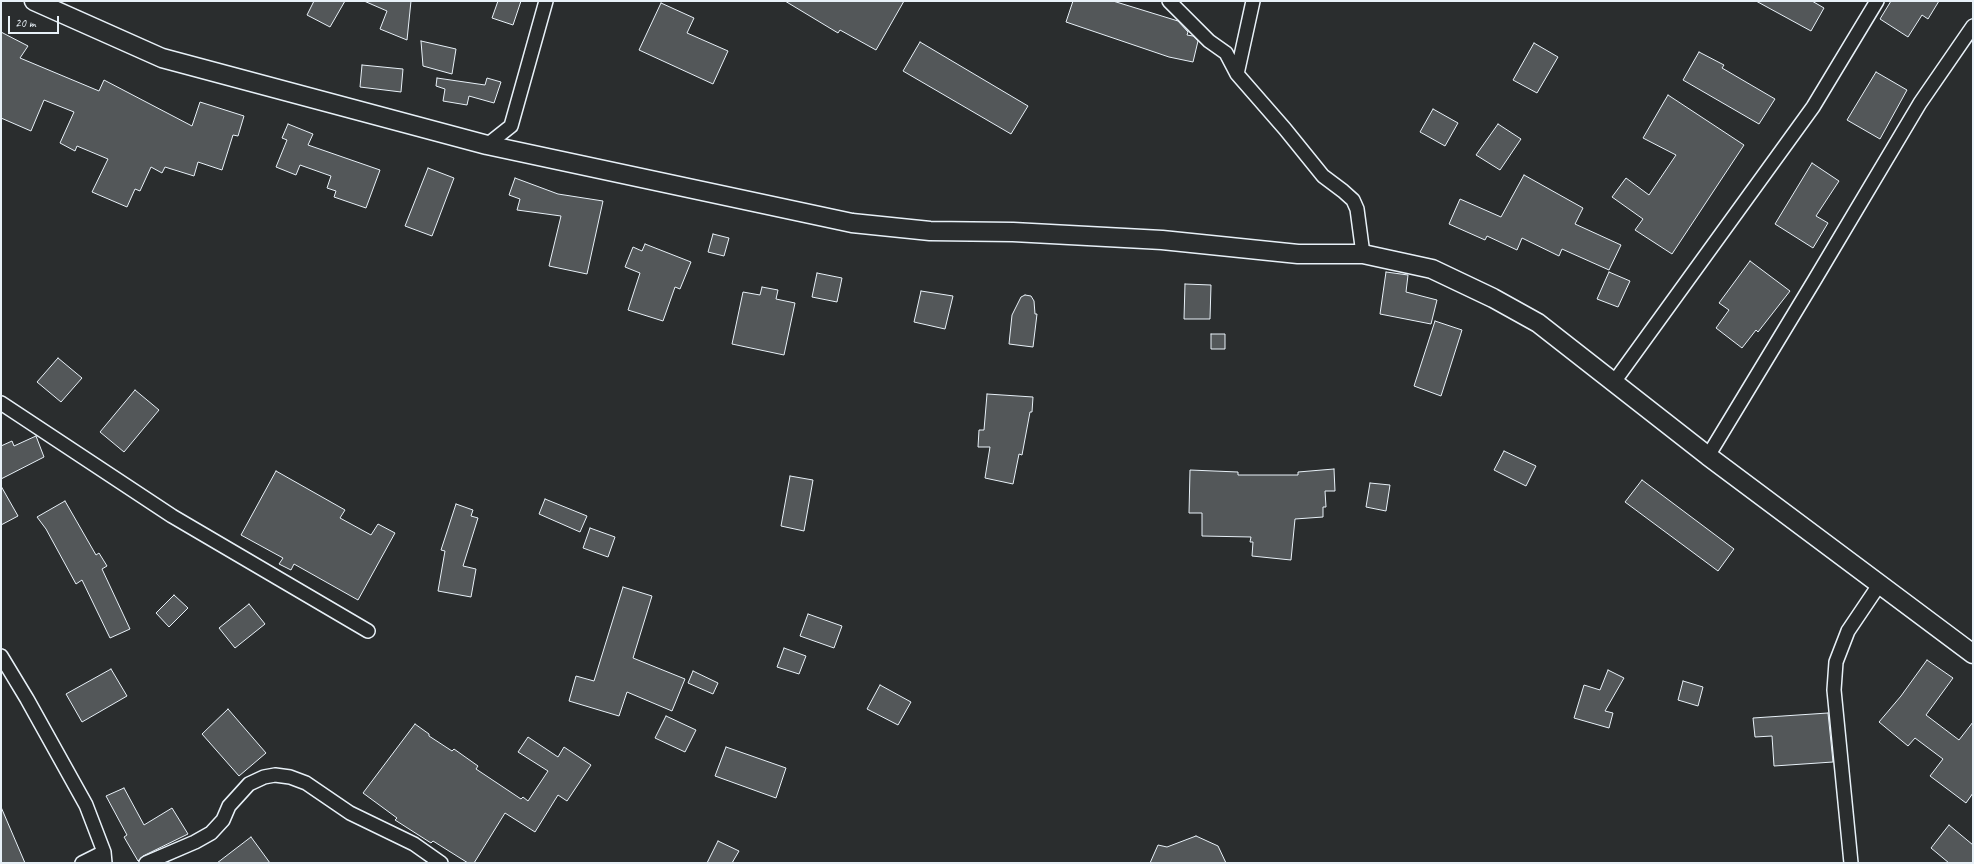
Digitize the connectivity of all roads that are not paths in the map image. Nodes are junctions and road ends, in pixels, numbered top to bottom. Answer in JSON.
{"nodes":[{"id":1,"x":34,"y":1,"type":"edge"},
{"id":2,"x":546,"y":1,"type":"edge"},
{"id":3,"x":1169,"y":1,"type":"edge"},
{"id":4,"x":1253,"y":1,"type":"edge"},
{"id":5,"x":1878,"y":1,"type":"edge"},
{"id":6,"x":1973,"y":26,"type":"edge"},
{"id":7,"x":1237,"y":74,"type":"junction"},
{"id":8,"x":487,"y":145,"type":"junction"},
{"id":9,"x":1363,"y":254,"type":"junction"},
{"id":10,"x":1614,"y":382,"type":"junction"},
{"id":11,"x":1,"y":403,"type":"edge"},
{"id":12,"x":1708,"y":456,"type":"junction"},
{"id":13,"x":1879,"y":585,"type":"junction"},
{"id":14,"x":368,"y":631,"type":"dead end"},
{"id":15,"x":1973,"y":654,"type":"edge"},
{"id":16,"x":1,"y":656,"type":"edge"},
{"id":17,"x":105,"y":858,"type":"edge"},
{"id":18,"x":82,"y":863,"type":"edge"},
{"id":19,"x":146,"y":863,"type":"edge"},
{"id":20,"x":441,"y":863,"type":"edge"},
{"id":21,"x":1851,"y":863,"type":"edge"}],
"edges":[{"from":1,"to":8,"type":"main road"},
{"from":2,"to":8,"type":"street"},
{"from":3,"to":7,"type":"street"},
{"from":4,"to":7,"type":"street"},
{"from":5,"to":10,"type":"street"},
{"from":6,"to":12,"type":"street"},
{"from":7,"to":9,"type":"street"},
{"from":8,"to":9,"type":"main road"},
{"from":9,"to":10,"type":"main road"},
{"from":10,"to":12,"type":"main road"},
{"from":11,"to":14,"type":"street"},
{"from":12,"to":13,"type":"main road"},
{"from":13,"to":15,"type":"main road"},
{"from":13,"to":21,"type":"street"},
{"from":16,"to":17,"type":"street"},
{"from":17,"to":18,"type":"street"},
{"from":19,"to":20,"type":"street"}]}
